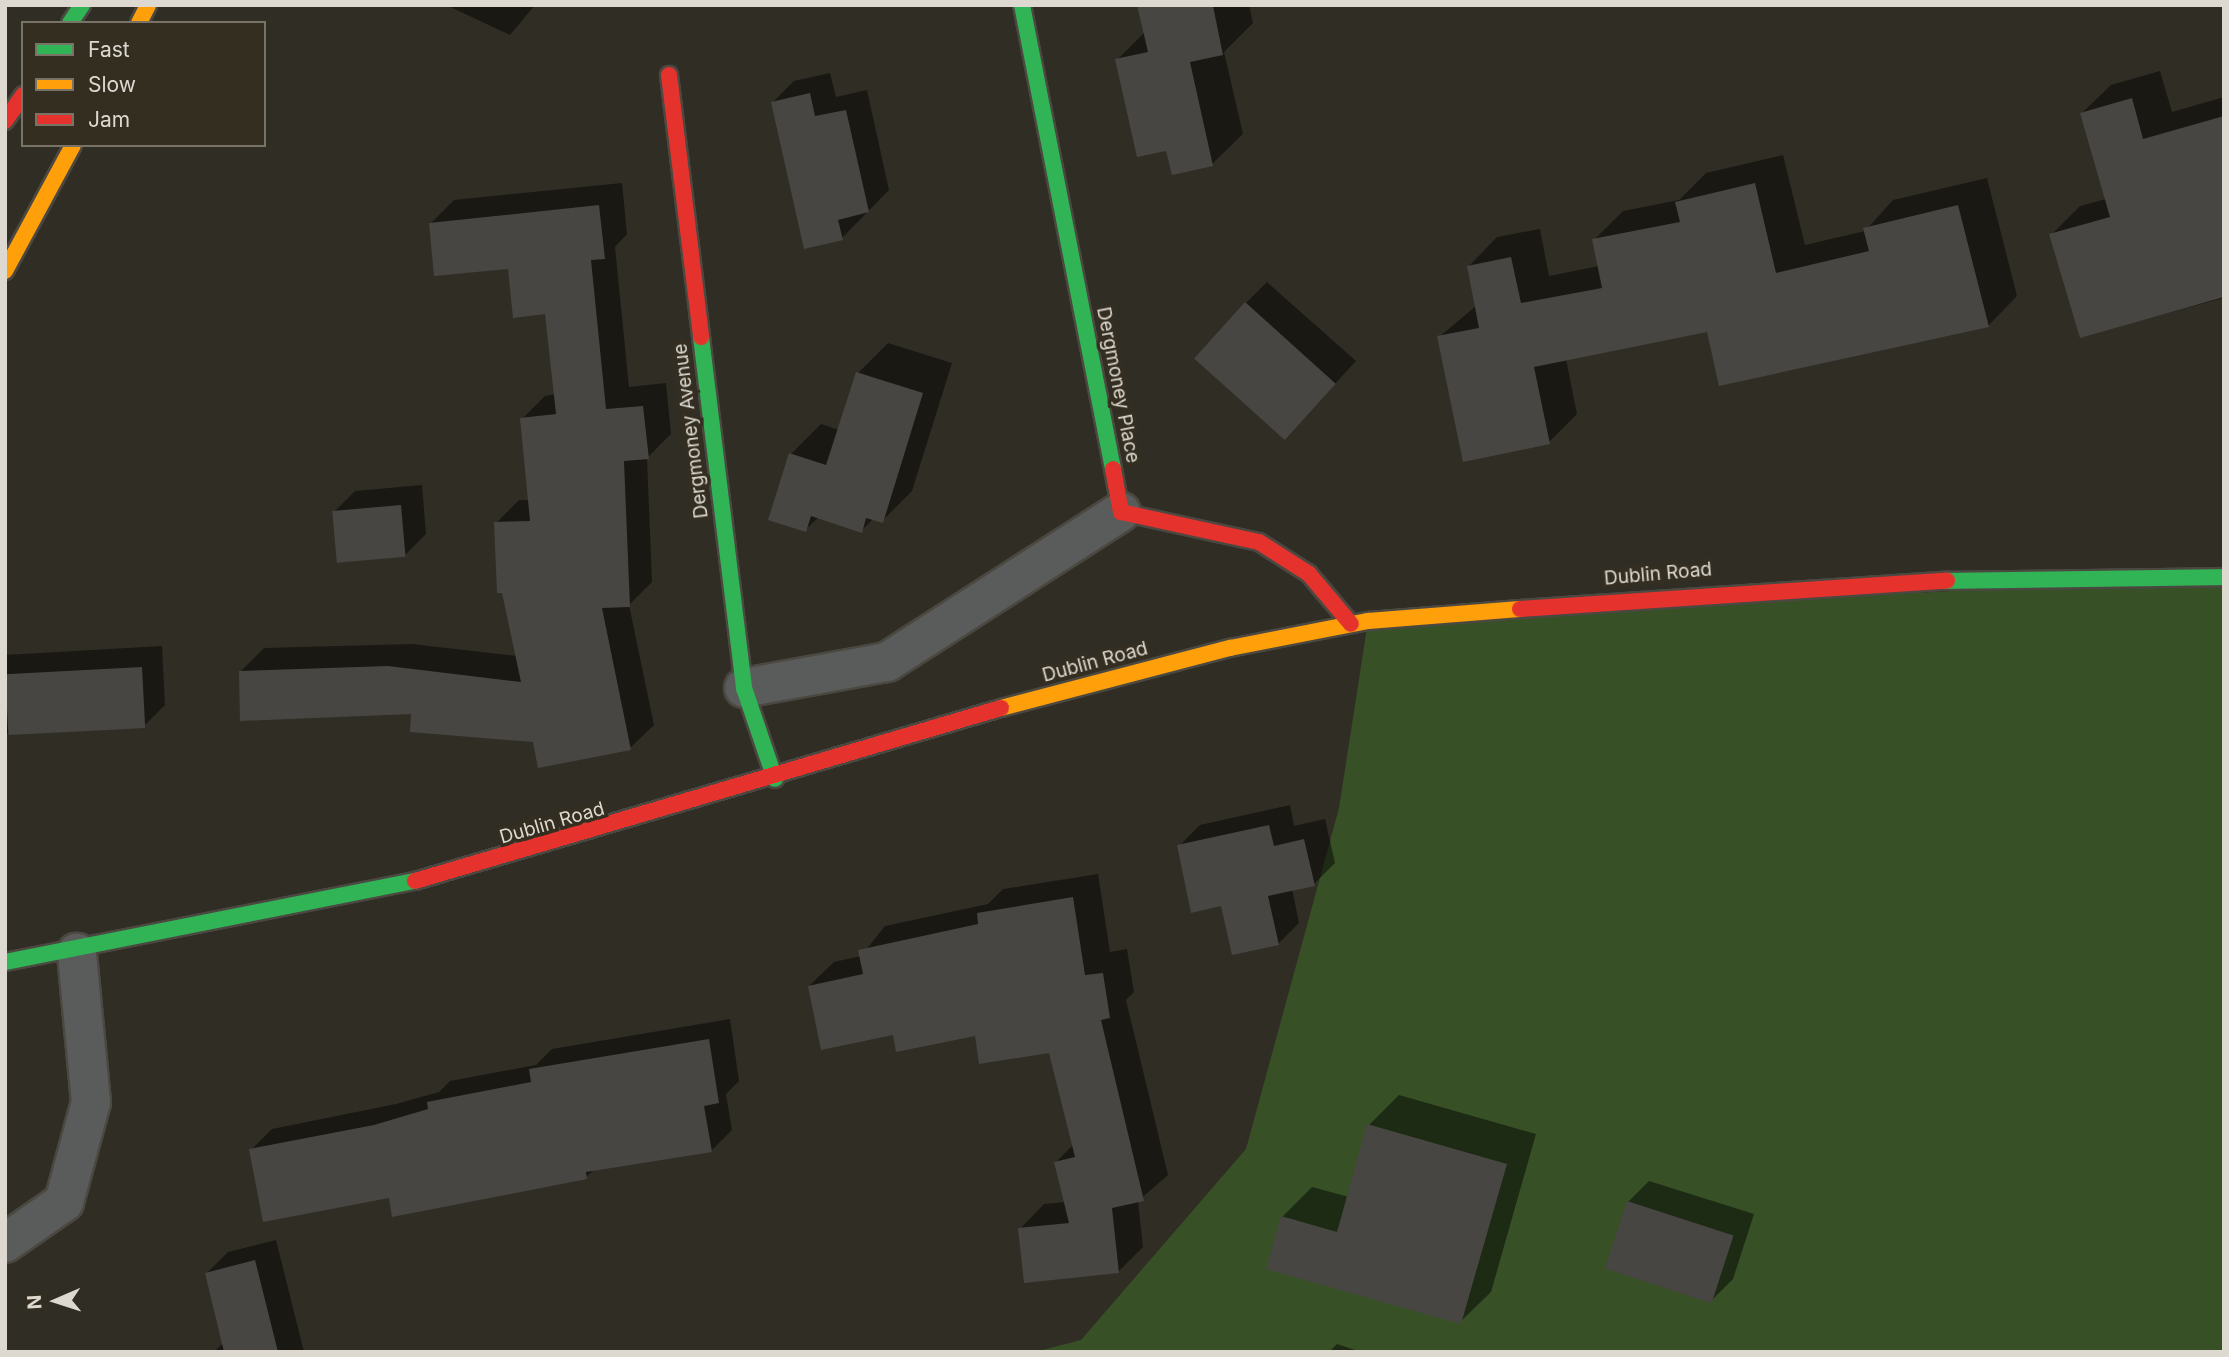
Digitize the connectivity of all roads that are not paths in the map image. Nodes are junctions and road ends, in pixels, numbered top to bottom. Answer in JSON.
{"nodes":[{"id":1,"x":82,"y":5,"type":"edge"},
{"id":2,"x":148,"y":5,"type":"edge"},
{"id":3,"x":1022,"y":5,"type":"edge"},
{"id":4,"x":71,"y":21,"type":"edge"},
{"id":5,"x":140,"y":21,"type":"edge"},
{"id":6,"x":668,"y":75,"type":"dead end"},
{"id":7,"x":21,"y":98,"type":"edge"},
{"id":8,"x":5,"y":121,"type":"edge"},
{"id":9,"x":72,"y":147,"type":"edge"},
{"id":10,"x":5,"y":271,"type":"edge"},
{"id":11,"x":1121,"y":512,"type":"junction"},
{"id":12,"x":2224,"y":576,"type":"edge"},
{"id":13,"x":1351,"y":624,"type":"junction"},
{"id":14,"x":744,"y":688,"type":"junction"},
{"id":15,"x":775,"y":779,"type":"junction"},
{"id":16,"x":77,"y":953,"type":"junction"},
{"id":17,"x":5,"y":962,"type":"edge"},
{"id":18,"x":5,"y":1243,"type":"edge"}],
"edges":[{"from":1,"to":4,"type":"main road"},
{"from":2,"to":5,"type":"main road"},
{"from":3,"to":11,"type":"main road","name":"Dergmoney Place"},
{"from":6,"to":14,"type":"main road","name":"Dergmoney Avenue"},
{"from":7,"to":8,"type":"main road"},
{"from":9,"to":10,"type":"main road"},
{"from":11,"to":13,"type":"main road"},
{"from":11,"to":14,"type":"street"},
{"from":12,"to":13,"type":"main road","name":"Dublin Road"},
{"from":13,"to":15,"type":"main road","name":"Dublin Road"},
{"from":14,"to":15,"type":"main road","name":"Dergmoney Avenue"},
{"from":15,"to":16,"type":"main road","name":"Dublin Road"},
{"from":16,"to":17,"type":"main road","name":"Dublin Road"},
{"from":16,"to":18,"type":"street"}]}
